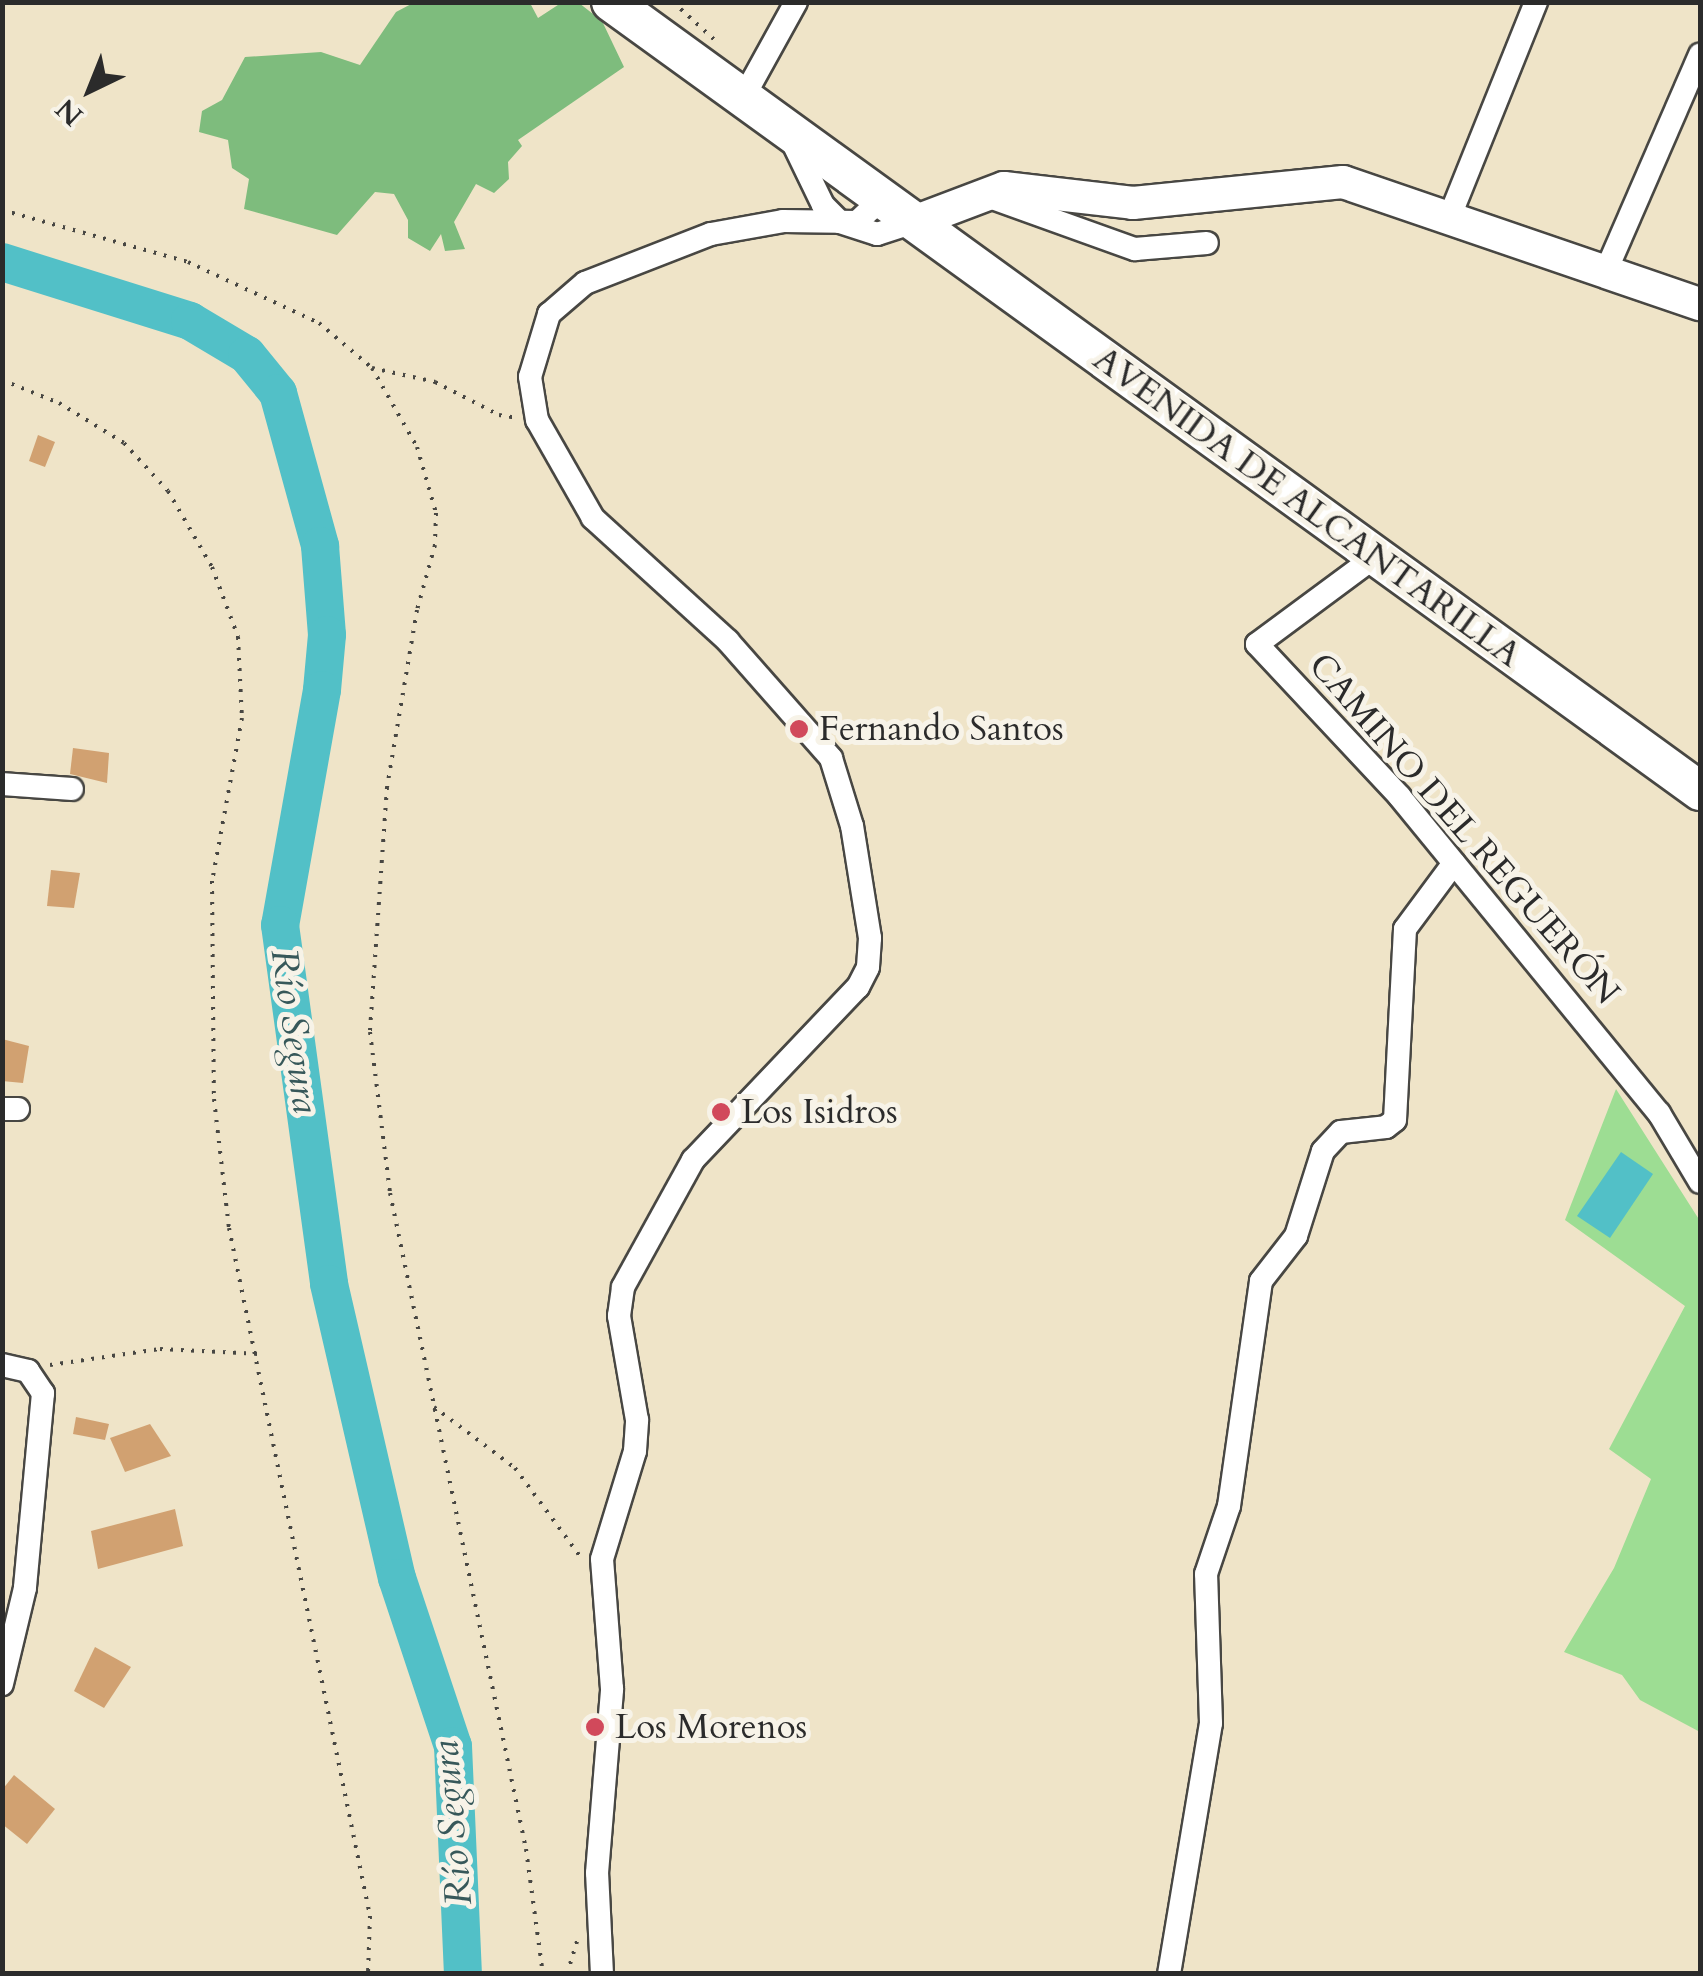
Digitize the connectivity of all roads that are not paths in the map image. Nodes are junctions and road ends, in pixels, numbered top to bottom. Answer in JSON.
{"nodes":[{"id":1,"x":610,"y":2,"type":"edge"},
{"id":2,"x":796,"y":2,"type":"edge"},
{"id":3,"x":1536,"y":2,"type":"edge"},
{"id":4,"x":1700,"y":56,"type":"edge"},
{"id":5,"x":743,"y":98,"type":"junction"},
{"id":6,"x":777,"y":123,"type":"junction"},
{"id":7,"x":808,"y":168,"type":"junction"},
{"id":8,"x":874,"y":193,"type":"junction"},
{"id":9,"x":978,"y":196,"type":"junction"},
{"id":10,"x":1133,"y":203,"type":"junction"},
{"id":11,"x":1450,"y":216,"type":"junction"},
{"id":12,"x":783,"y":221,"type":"junction"},
{"id":13,"x":840,"y":222,"type":"junction"},
{"id":14,"x":914,"y":222,"type":"junction"},
{"id":15,"x":1113,"y":243,"type":"junction"},
{"id":16,"x":1207,"y":243,"type":"dead end"},
{"id":17,"x":971,"y":264,"type":"junction"},
{"id":18,"x":1606,"y":271,"type":"junction"},
{"id":19,"x":1700,"y":304,"type":"edge"},
{"id":20,"x":1376,"y":556,"type":"junction"},
{"id":21,"x":2,"y":784,"type":"edge"},
{"id":22,"x":72,"y":789,"type":"dead end"},
{"id":23,"x":1700,"y":791,"type":"edge"},
{"id":24,"x":1454,"y":863,"type":"junction"},
{"id":25,"x":1700,"y":1182,"type":"edge"},
{"id":26,"x":2,"y":1365,"type":"edge"},
{"id":27,"x":8,"y":1634,"type":"edge"},
{"id":28,"x":2,"y":1684,"type":"edge"},
{"id":29,"x":602,"y":1974,"type":"edge"},
{"id":30,"x":1170,"y":1974,"type":"edge"}],
"edges":[{"from":1,"to":5,"type":"main road","name":"AVENIDA DE ALCANTARILLA"},
{"from":2,"to":5,"type":"street"},
{"from":3,"to":11,"type":"street"},
{"from":4,"to":18,"type":"street"},
{"from":5,"to":6,"type":"main road","name":"AVENIDA DE ALCANTARILLA"},
{"from":6,"to":7,"type":"street"},
{"from":6,"to":8,"type":"main road","name":"AVENIDA DE ALCANTARILLA"},
{"from":7,"to":12,"type":"street"},
{"from":7,"to":13,"type":"street"},
{"from":8,"to":13,"type":"street"},
{"from":8,"to":14,"type":"main road","name":"AVENIDA DE ALCANTARILLA"},
{"from":9,"to":10,"type":"main road"},
{"from":9,"to":14,"type":"main road"},
{"from":9,"to":15,"type":"street"},
{"from":9,"to":17,"type":"main road"},
{"from":10,"to":11,"type":"main road"},
{"from":10,"to":15,"type":"street"},
{"from":11,"to":18,"type":"main road"},
{"from":12,"to":13,"type":"street"},
{"from":12,"to":29,"type":"street"},
{"from":13,"to":14,"type":"street"},
{"from":14,"to":17,"type":"main road","name":"AVENIDA DE ALCANTARILLA"},
{"from":15,"to":16,"type":"street"},
{"from":17,"to":20,"type":"main road","name":"AVENIDA DE ALCANTARILLA"},
{"from":18,"to":19,"type":"main road"},
{"from":20,"to":23,"type":"main road","name":"AVENIDA DE ALCANTARILLA"},
{"from":20,"to":24,"type":"street","name":"CAMINO DEL REGUERÓN"},
{"from":21,"to":22,"type":"street"},
{"from":24,"to":25,"type":"street","name":"CAMINO DEL REGUERÓN"},
{"from":24,"to":30,"type":"street"},
{"from":26,"to":27,"type":"street"},
{"from":27,"to":28,"type":"street"}]}
